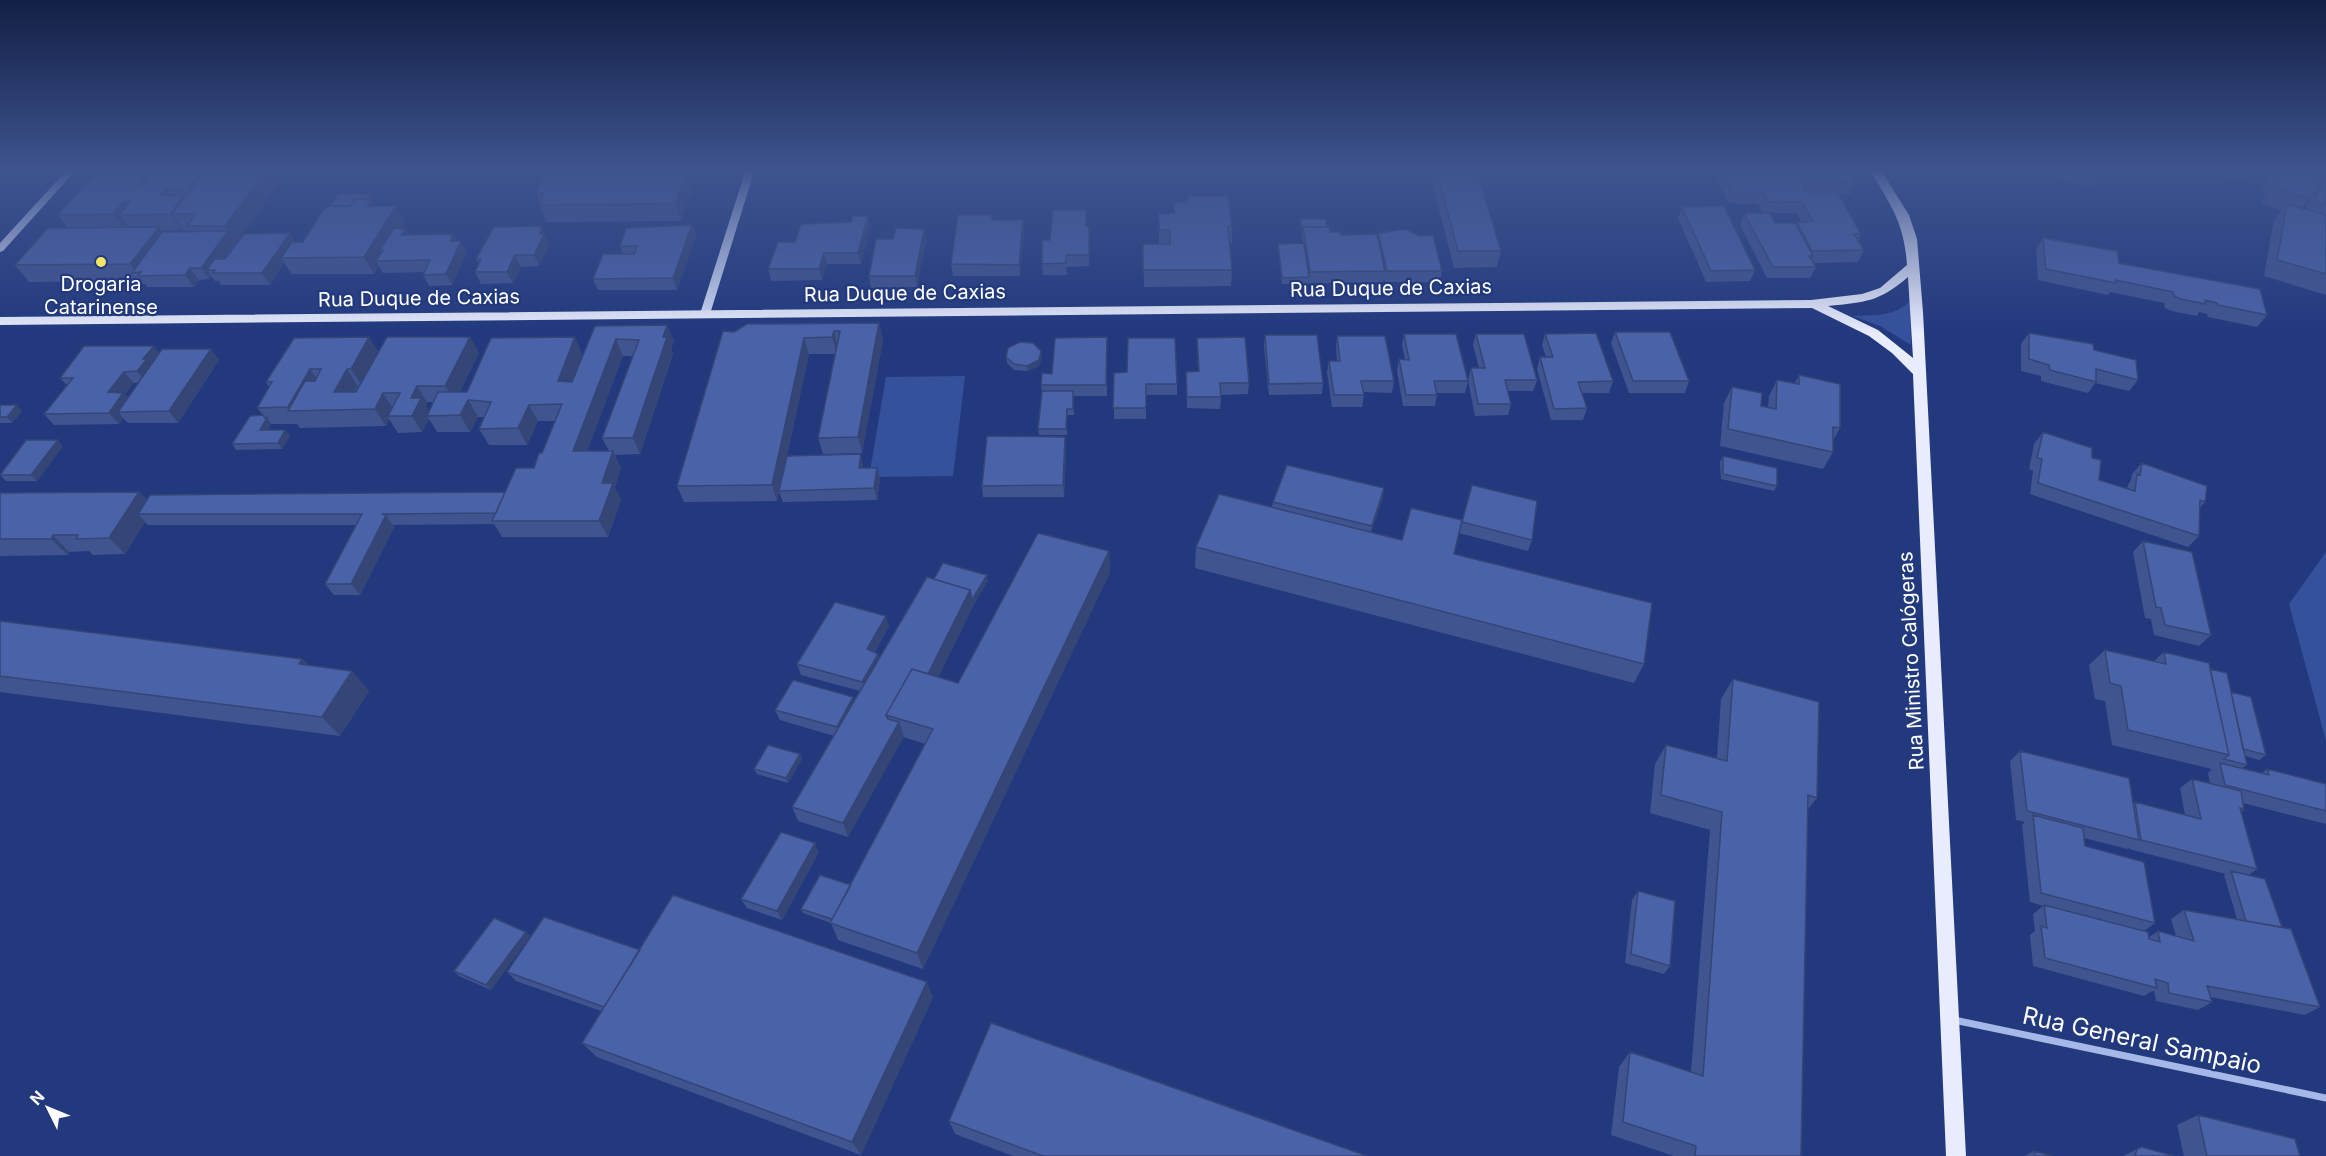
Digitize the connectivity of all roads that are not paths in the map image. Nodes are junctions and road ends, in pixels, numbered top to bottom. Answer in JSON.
{"nodes":[{"id":1,"x":21,"y":226,"type":"edge"},
{"id":2,"x":733,"y":226,"type":"edge"},
{"id":3,"x":1906,"y":226,"type":"edge"},
{"id":4,"x":0,"y":249,"type":"edge"},
{"id":5,"x":1913,"y":266,"type":"junction"},
{"id":6,"x":1811,"y":303,"type":"junction"},
{"id":7,"x":705,"y":314,"type":"junction"},
{"id":8,"x":0,"y":321,"type":"edge"},
{"id":9,"x":1921,"y":374,"type":"junction"},
{"id":10,"x":1950,"y":1020,"type":"junction"},
{"id":11,"x":2326,"y":1098,"type":"edge"},
{"id":12,"x":1956,"y":1156,"type":"edge"}],
"edges":[{"from":1,"to":4,"type":"main road"},
{"from":2,"to":7,"type":"main road"},
{"from":3,"to":5,"type":"main road","name":"Rua Ministro Calógeras"},
{"from":5,"to":6,"type":"main road","name":"Rua Duque de Caxias"},
{"from":5,"to":9,"type":"main road","name":"Rua Ministro Calógeras"},
{"from":6,"to":7,"type":"main road","name":"Rua Duque de Caxias"},
{"from":6,"to":9,"type":"main road","name":"Rua Duque de Caxias"},
{"from":7,"to":8,"type":"main road","name":"Rua Duque de Caxias"},
{"from":9,"to":10,"type":"main road","name":"Rua Ministro Calógeras"},
{"from":10,"to":11,"type":"street","name":"Rua General Sampaio"},
{"from":10,"to":12,"type":"main road","name":"Rua Ministro Calógeras"}]}
